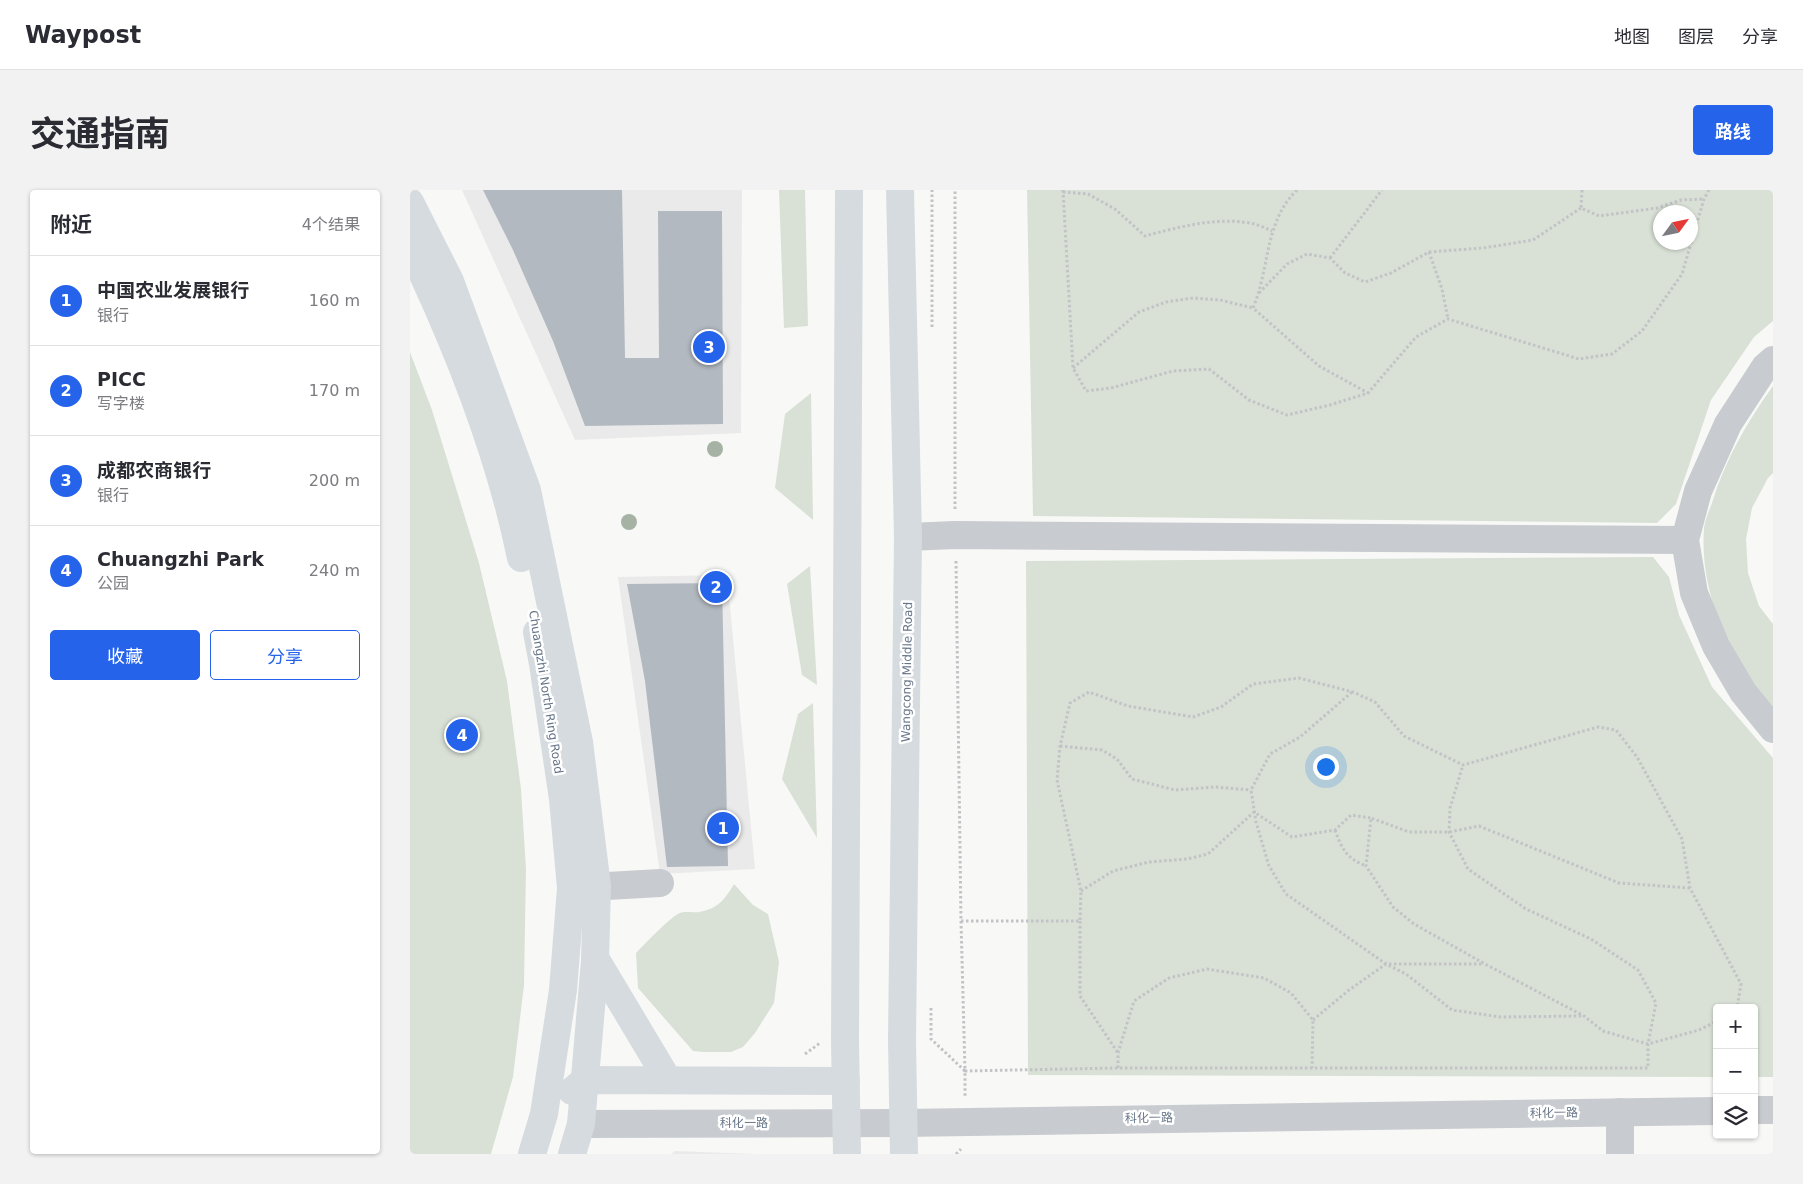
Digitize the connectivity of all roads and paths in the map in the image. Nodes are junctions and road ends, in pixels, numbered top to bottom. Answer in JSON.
{"nodes":[{"id":1,"x":850,"y":190,"type":"edge"},
{"id":2,"x":900,"y":190,"type":"edge"},
{"id":3,"x":932,"y":190,"type":"edge"},
{"id":4,"x":955,"y":190,"type":"edge"},
{"id":5,"x":1297,"y":190,"type":"edge"},
{"id":6,"x":1382,"y":190,"type":"edge"},
{"id":7,"x":1582,"y":190,"type":"edge"},
{"id":8,"x":1709,"y":190,"type":"edge"},
{"id":9,"x":1063,"y":191,"type":"edge"},
{"id":10,"x":1704,"y":199,"type":"junction"},
{"id":11,"x":410,"y":202,"type":"edge"},
{"id":12,"x":1581,"y":208,"type":"junction"},
{"id":13,"x":1272,"y":231,"type":"junction"},
{"id":14,"x":410,"y":247,"type":"edge"},
{"id":15,"x":1429,"y":252,"type":"junction"},
{"id":16,"x":1330,"y":258,"type":"junction"},
{"id":17,"x":1259,"y":293,"type":"junction"},
{"id":18,"x":1253,"y":308,"type":"junction"},
{"id":19,"x":1448,"y":319,"type":"junction"},
{"id":20,"x":932,"y":329,"type":"dead end"},
{"id":21,"x":1773,"y":360,"type":"edge"},
{"id":22,"x":1073,"y":368,"type":"junction"},
{"id":23,"x":1368,"y":393,"type":"junction"},
{"id":24,"x":955,"y":535,"type":"junction"},
{"id":25,"x":908,"y":537,"type":"junction"},
{"id":26,"x":1685,"y":540,"type":"junction"},
{"id":27,"x":1353,"y":692,"type":"junction"},
{"id":28,"x":1773,"y":729,"type":"edge"},
{"id":29,"x":1060,"y":746,"type":"junction"},
{"id":30,"x":1463,"y":765,"type":"junction"},
{"id":31,"x":1251,"y":790,"type":"junction"},
{"id":32,"x":1254,"y":812,"type":"junction"},
{"id":33,"x":1371,"y":818,"type":"junction"},
{"id":34,"x":1335,"y":830,"type":"junction"},
{"id":35,"x":1449,"y":832,"type":"junction"},
{"id":36,"x":1366,"y":866,"type":"junction"},
{"id":37,"x":660,"y":883,"type":"dead end"},
{"id":38,"x":584,"y":887,"type":"junction"},
{"id":39,"x":1690,"y":888,"type":"junction"},
{"id":40,"x":1081,"y":891,"type":"junction"},
{"id":41,"x":1080,"y":921,"type":"junction"},
{"id":42,"x":961,"y":922,"type":"junction"},
{"id":43,"x":595,"y":958,"type":"junction"},
{"id":44,"x":1386,"y":964,"type":"junction"},
{"id":45,"x":1485,"y":964,"type":"junction"},
{"id":46,"x":931,"y":1000,"type":"dead end"},
{"id":47,"x":1738,"y":1004,"type":"edge"},
{"id":48,"x":1584,"y":1016,"type":"junction"},
{"id":49,"x":1313,"y":1020,"type":"junction"},
{"id":50,"x":1713,"y":1023,"type":"edge"},
{"id":51,"x":1648,"y":1044,"type":"junction"},
{"id":52,"x":1118,"y":1053,"type":"junction"},
{"id":53,"x":1118,"y":1068,"type":"junction"},
{"id":54,"x":1312,"y":1068,"type":"junction"},
{"id":55,"x":965,"y":1070,"type":"junction"},
{"id":56,"x":585,"y":1080,"type":"junction"},
{"id":57,"x":668,"y":1080,"type":"junction"},
{"id":58,"x":846,"y":1081,"type":"junction"},
{"id":59,"x":1758,"y":1110,"type":"edge"},
{"id":60,"x":1773,"y":1110,"type":"edge"},
{"id":61,"x":1713,"y":1111,"type":"edge"},
{"id":62,"x":1620,"y":1112,"type":"junction"},
{"id":63,"x":544,"y":1114,"type":"junction"},
{"id":64,"x":966,"y":1121,"type":"junction"},
{"id":65,"x":847,"y":1123,"type":"junction"},
{"id":66,"x":904,"y":1123,"type":"junction"},
{"id":67,"x":581,"y":1124,"type":"junction"},
{"id":68,"x":532,"y":1154,"type":"edge"},
{"id":69,"x":572,"y":1154,"type":"edge"},
{"id":70,"x":847,"y":1154,"type":"edge"},
{"id":71,"x":904,"y":1154,"type":"edge"},
{"id":72,"x":956,"y":1154,"type":"edge"},
{"id":73,"x":1620,"y":1154,"type":"edge"}],
"edges":[{"from":1,"to":58,"type":"main road"},
{"from":2,"to":25,"type":"main road","name":"Wangcong Middle Road"},
{"from":3,"to":20,"type":"path"},
{"from":4,"to":24,"type":"path"},
{"from":5,"to":13,"type":"path"},
{"from":6,"to":16,"type":"path"},
{"from":7,"to":12,"type":"path"},
{"from":8,"to":10,"type":"path"},
{"from":9,"to":13,"type":"path"},
{"from":9,"to":22,"type":"path"},
{"from":10,"to":12,"type":"path"},
{"from":10,"to":19,"type":"path"},
{"from":11,"to":38,"type":"main road"},
{"from":12,"to":15,"type":"path"},
{"from":13,"to":17,"type":"path"},
{"from":14,"to":38,"type":"main road","name":"Chuangzhi North Ring Road"},
{"from":15,"to":16,"type":"path"},
{"from":15,"to":19,"type":"path"},
{"from":16,"to":17,"type":"path"},
{"from":17,"to":18,"type":"path"},
{"from":18,"to":22,"type":"path"},
{"from":18,"to":23,"type":"path"},
{"from":19,"to":23,"type":"path"},
{"from":21,"to":26,"type":"street"},
{"from":22,"to":23,"type":"path"},
{"from":24,"to":25,"type":"street"},
{"from":24,"to":26,"type":"street"},
{"from":24,"to":42,"type":"path"},
{"from":25,"to":66,"type":"main road","name":"Wangcong Middle Road"},
{"from":26,"to":28,"type":"street"},
{"from":27,"to":29,"type":"path"},
{"from":27,"to":30,"type":"path"},
{"from":27,"to":31,"type":"path"},
{"from":29,"to":31,"type":"path"},
{"from":29,"to":40,"type":"path"},
{"from":30,"to":35,"type":"path"},
{"from":30,"to":39,"type":"path"},
{"from":31,"to":32,"type":"path"},
{"from":32,"to":34,"type":"path"},
{"from":32,"to":40,"type":"path"},
{"from":32,"to":44,"type":"path"},
{"from":33,"to":34,"type":"path"},
{"from":33,"to":35,"type":"path"},
{"from":33,"to":36,"type":"path"},
{"from":34,"to":36,"type":"path"},
{"from":35,"to":39,"type":"path"},
{"from":35,"to":51,"type":"path"},
{"from":36,"to":45,"type":"path"},
{"from":37,"to":38,"type":"street"},
{"from":38,"to":43,"type":"main road"},
{"from":38,"to":63,"type":"main road","name":"Chuangzhi North Ring Road"},
{"from":39,"to":47,"type":"path"},
{"from":40,"to":41,"type":"path"},
{"from":41,"to":42,"type":"path"},
{"from":41,"to":52,"type":"path"},
{"from":42,"to":55,"type":"path"},
{"from":43,"to":56,"type":"main road"},
{"from":43,"to":57,"type":"main road"},
{"from":44,"to":45,"type":"path"},
{"from":44,"to":48,"type":"path"},
{"from":44,"to":49,"type":"path"},
{"from":45,"to":48,"type":"path"},
{"from":46,"to":55,"type":"path"},
{"from":48,"to":51,"type":"path"},
{"from":49,"to":52,"type":"path"},
{"from":49,"to":54,"type":"path"},
{"from":50,"to":51,"type":"path"},
{"from":51,"to":54,"type":"path"},
{"from":52,"to":53,"type":"path"},
{"from":53,"to":54,"type":"path"},
{"from":53,"to":55,"type":"path"},
{"from":55,"to":64,"type":"path"},
{"from":56,"to":57,"type":"main road"},
{"from":56,"to":63,"type":"main road"},
{"from":56,"to":67,"type":"main road"},
{"from":57,"to":58,"type":"main road"},
{"from":58,"to":65,"type":"main road"},
{"from":59,"to":60,"type":"street"},
{"from":61,"to":62,"type":"street","name":"科化一路"},
{"from":62,"to":64,"type":"street","name":"科化一路"},
{"from":62,"to":73,"type":"street"},
{"from":63,"to":68,"type":"main road","name":"Chuangzhi North Ring Road"},
{"from":64,"to":66,"type":"street","name":"科化一路"},
{"from":64,"to":72,"type":"path"},
{"from":65,"to":66,"type":"street","name":"科化一路"},
{"from":65,"to":67,"type":"street","name":"科化一路"},
{"from":65,"to":70,"type":"main road"},
{"from":66,"to":71,"type":"main road","name":"Wangcong Middle Road"},
{"from":67,"to":69,"type":"main road"}]}
